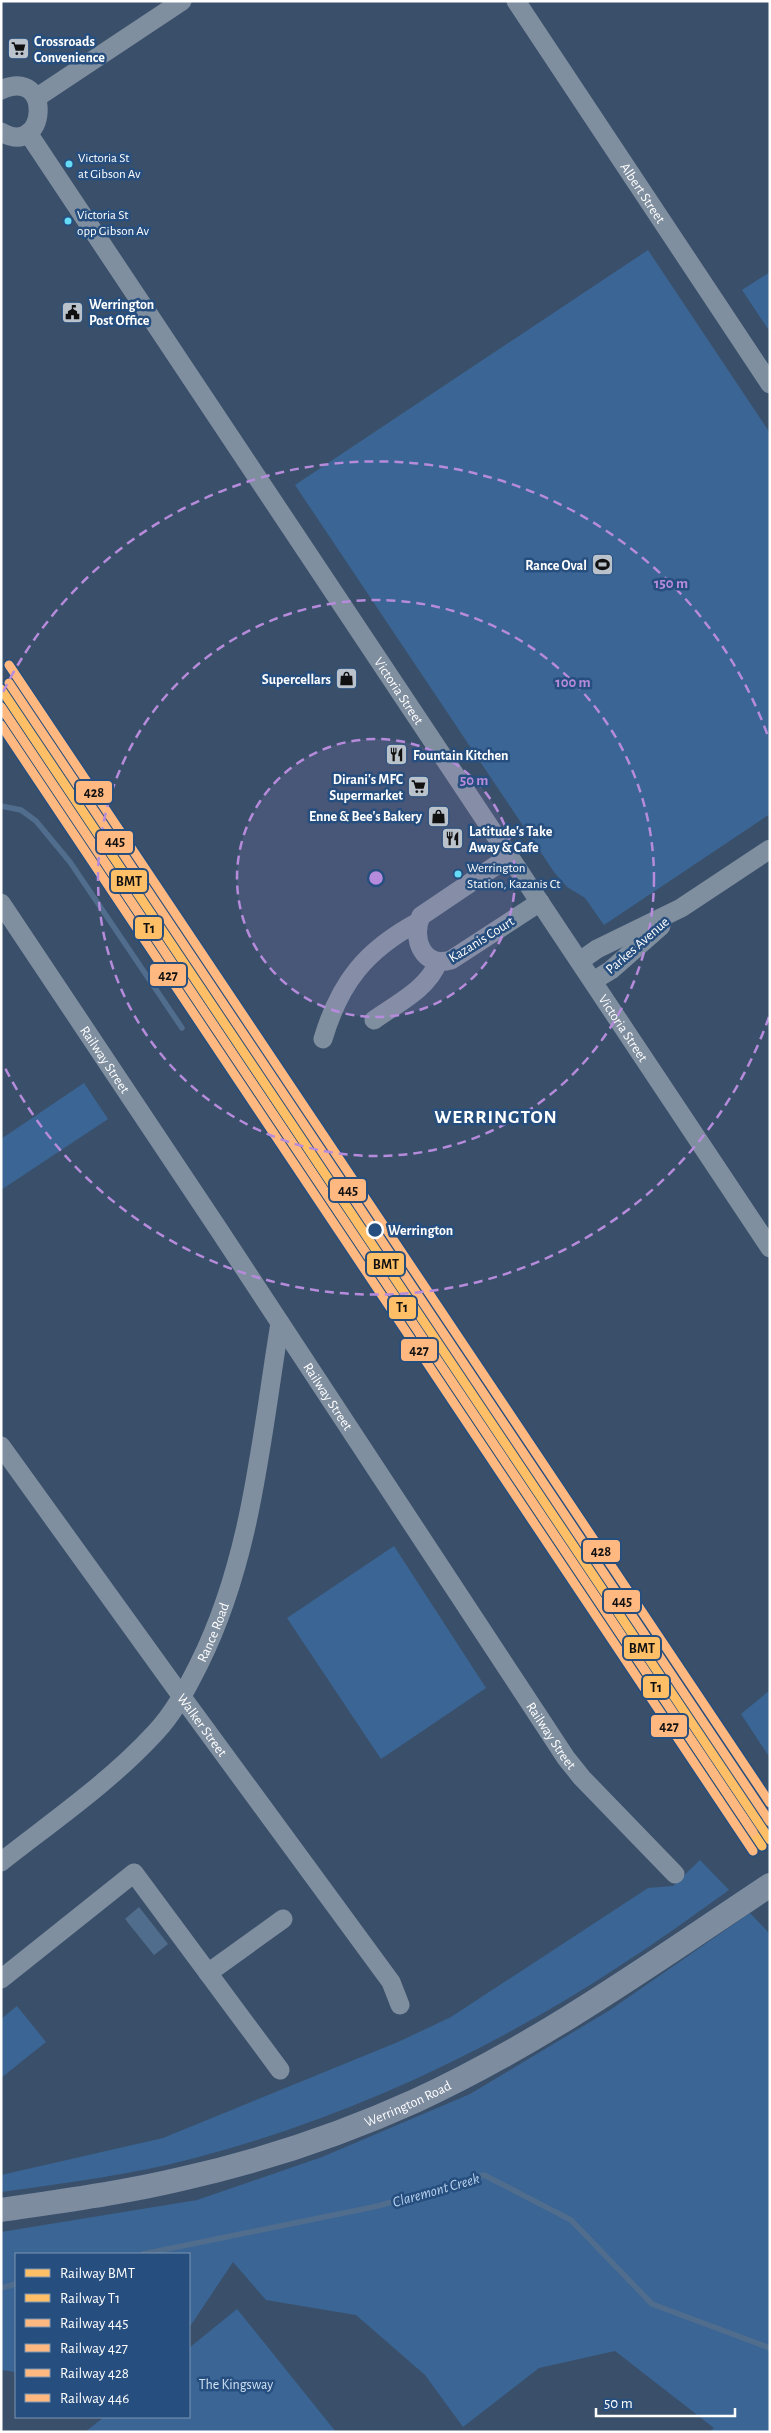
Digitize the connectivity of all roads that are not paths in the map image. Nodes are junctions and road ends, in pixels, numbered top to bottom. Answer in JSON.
{"nodes":[{"id":1,"x":182,"y":1,"type":"edge"},
{"id":2,"x":516,"y":1,"type":"edge"},
{"id":3,"x":1,"y":90,"type":"edge"},
{"id":4,"x":36,"y":98,"type":"junction"},
{"id":5,"x":1,"y":132,"type":"edge"},
{"id":6,"x":28,"y":133,"type":"junction"},
{"id":7,"x":770,"y":384,"type":"edge"},
{"id":8,"x":770,"y":848,"type":"edge"},
{"id":9,"x":510,"y":856,"type":"junction"},
{"id":10,"x":540,"y":902,"type":"junction"},
{"id":11,"x":1,"y":903,"type":"edge"},
{"id":12,"x":680,"y":908,"type":"junction"},
{"id":13,"x":418,"y":922,"type":"junction"},
{"id":14,"x":580,"y":961,"type":"junction"},
{"id":15,"x":438,"y":962,"type":"junction"},
{"id":16,"x":593,"y":981,"type":"junction"},
{"id":17,"x":374,"y":1020,"type":"dead end"},
{"id":18,"x":323,"y":1039,"type":"dead end"},
{"id":19,"x":770,"y":1248,"type":"edge"},
{"id":20,"x":280,"y":1323,"type":"junction"},
{"id":21,"x":1,"y":1446,"type":"edge"},
{"id":22,"x":182,"y":1697,"type":"junction"},
{"id":23,"x":1,"y":1862,"type":"edge"},
{"id":24,"x":675,"y":1874,"type":"dead end"},
{"id":25,"x":765,"y":1888,"type":"edge"},
{"id":26,"x":284,"y":1919,"type":"dead end"},
{"id":27,"x":208,"y":1973,"type":"junction"},
{"id":28,"x":1,"y":1978,"type":"edge"},
{"id":29,"x":400,"y":2005,"type":"dead end"},
{"id":30,"x":280,"y":2070,"type":"dead end"},
{"id":31,"x":1,"y":2210,"type":"edge"}],
"edges":[{"from":1,"to":4,"type":"street"},
{"from":2,"to":7,"type":"street","name":"Albert Street"},
{"from":3,"to":4,"type":"street"},
{"from":4,"to":6,"type":"street"},
{"from":5,"to":6,"type":"street"},
{"from":6,"to":9,"type":"street","name":"Victoria Street"},
{"from":8,"to":12,"type":"street","name":"Parkes Avenue"},
{"from":9,"to":10,"type":"street","name":"Victoria Street"},
{"from":9,"to":13,"type":"street"},
{"from":10,"to":14,"type":"street","name":"Victoria Street"},
{"from":10,"to":15,"type":"street","name":"Kazanis Court"},
{"from":11,"to":20,"type":"street","name":"Railway Street"},
{"from":12,"to":14,"type":"street","name":"Parkes Avenue"},
{"from":12,"to":16,"type":"street","name":"Parkes Avenue"},
{"from":13,"to":15,"type":"street","name":"Kazanis Court"},
{"from":13,"to":18,"type":"street"},
{"from":14,"to":16,"type":"street","name":"Victoria Street"},
{"from":15,"to":17,"type":"street"},
{"from":16,"to":19,"type":"street","name":"Victoria Street"},
{"from":20,"to":22,"type":"street","name":"Rance Road"},
{"from":20,"to":24,"type":"street","name":"Railway Street"},
{"from":21,"to":22,"type":"street","name":"Walker Street"},
{"from":22,"to":23,"type":"street","name":"Rance Road"},
{"from":22,"to":29,"type":"street","name":"Walker Street"},
{"from":25,"to":31,"type":"main road","name":"Werrington Road"},
{"from":26,"to":27,"type":"street"},
{"from":27,"to":28,"type":"street"},
{"from":27,"to":30,"type":"street"}]}
